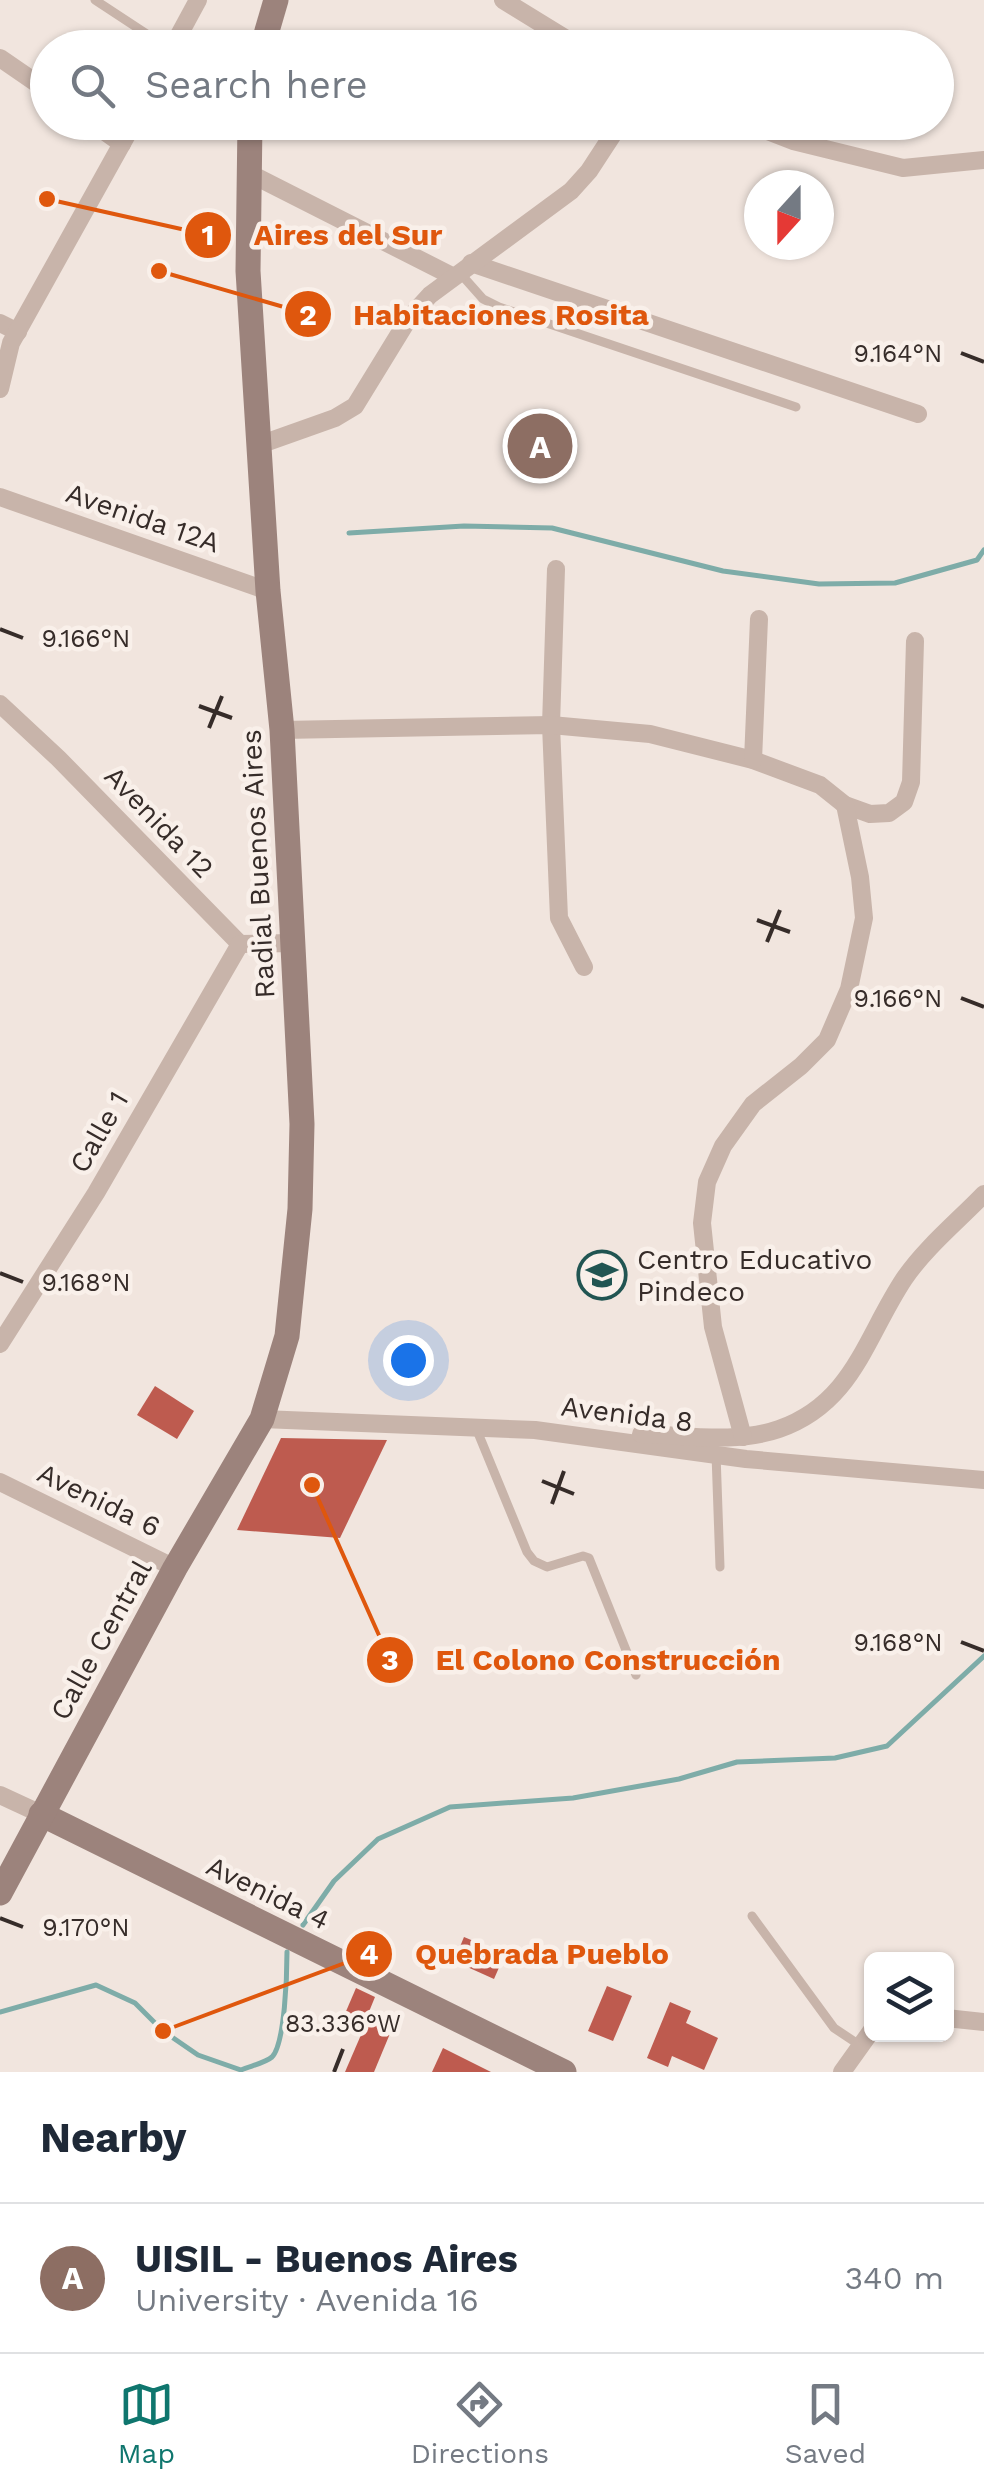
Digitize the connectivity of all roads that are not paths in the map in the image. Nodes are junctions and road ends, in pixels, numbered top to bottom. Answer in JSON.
{"nodes":[{"id":1,"x":95,"y":0,"type":"edge"},
{"id":2,"x":198,"y":0,"type":"edge"},
{"id":3,"x":276,"y":0,"type":"edge"},
{"id":4,"x":503,"y":0,"type":"edge"},
{"id":5,"x":142,"y":30,"type":"edge"},
{"id":6,"x":180,"y":30,"type":"edge"},
{"id":7,"x":267,"y":30,"type":"edge"},
{"id":8,"x":552,"y":30,"type":"edge"},
{"id":9,"x":0,"y":58,"type":"edge"},
{"id":10,"x":30,"y":79,"type":"edge"},
{"id":11,"x":117,"y":140,"type":"edge"},
{"id":12,"x":124,"y":140,"type":"edge"},
{"id":13,"x":249,"y":140,"type":"edge"},
{"id":14,"x":609,"y":140,"type":"edge"},
{"id":15,"x":790,"y":140,"type":"edge"},
{"id":16,"x":122,"y":144,"type":"junction"},
{"id":17,"x":984,"y":160,"type":"edge"},
{"id":18,"x":248,"y":172,"type":"junction"},
{"id":19,"x":461,"y":270,"type":"junction"},
{"id":20,"x":0,"y":323,"type":"edge"},
{"id":21,"x":10,"y":342,"type":"edge"},
{"id":22,"x":0,"y":388,"type":"edge"},
{"id":23,"x":796,"y":407,"type":"dead end"},
{"id":24,"x":918,"y":414,"type":"dead end"},
{"id":25,"x":259,"y":445,"type":"junction"},
{"id":26,"x":0,"y":496,"type":"edge"},
{"id":27,"x":556,"y":569,"type":"dead end"},
{"id":28,"x":268,"y":591,"type":"junction"},
{"id":29,"x":759,"y":620,"type":"dead end"},
{"id":30,"x":915,"y":641,"type":"dead end"},
{"id":31,"x":0,"y":704,"type":"edge"},
{"id":32,"x":551,"y":724,"type":"junction"},
{"id":33,"x":282,"y":730,"type":"junction"},
{"id":34,"x":753,"y":760,"type":"junction"},
{"id":35,"x":845,"y":806,"type":"junction"},
{"id":36,"x":292,"y":943,"type":"junction"},
{"id":37,"x":240,"y":944,"type":"junction"},
{"id":38,"x":584,"y":967,"type":"dead end"},
{"id":39,"x":984,"y":1194,"type":"edge"},
{"id":40,"x":0,"y":1344,"type":"edge"},
{"id":41,"x":262,"y":1419,"type":"junction"},
{"id":42,"x":476,"y":1428,"type":"junction"},
{"id":43,"x":535,"y":1430,"type":"junction"},
{"id":44,"x":744,"y":1437,"type":"junction"},
{"id":45,"x":716,"y":1454,"type":"junction"},
{"id":46,"x":984,"y":1480,"type":"edge"},
{"id":47,"x":0,"y":1482,"type":"edge"},
{"id":48,"x":174,"y":1568,"type":"junction"},
{"id":49,"x":720,"y":1568,"type":"dead end"},
{"id":50,"x":636,"y":1674,"type":"dead end"},
{"id":51,"x":0,"y":1795,"type":"edge"},
{"id":52,"x":41,"y":1814,"type":"junction"},
{"id":53,"x":0,"y":1893,"type":"edge"},
{"id":54,"x":752,"y":1916,"type":"dead end"},
{"id":55,"x":954,"y":2019,"type":"edge"},
{"id":56,"x":984,"y":2022,"type":"edge"},
{"id":57,"x":864,"y":2037,"type":"edge"},
{"id":58,"x":864,"y":2039,"type":"edge"},
{"id":59,"x":533,"y":2065,"type":"edge"},
{"id":60,"x":564,"y":2072,"type":"edge"},
{"id":61,"x":842,"y":2072,"type":"edge"}],
"edges":[{"from":1,"to":5,"type":"lane"},
{"from":2,"to":6,"type":"street"},
{"from":3,"to":7,"type":"main road"},
{"from":4,"to":8,"type":"street"},
{"from":9,"to":10,"type":"street"},
{"from":11,"to":16,"type":"street"},
{"from":12,"to":16,"type":"street"},
{"from":13,"to":18,"type":"main road","name":"Radial Buenos Aires"},
{"from":14,"to":19,"type":"street"},
{"from":15,"to":17,"type":"street"},
{"from":16,"to":21,"type":"street"},
{"from":18,"to":19,"type":"street"},
{"from":18,"to":25,"type":"main road","name":"Radial Buenos Aires"},
{"from":19,"to":23,"type":"lane"},
{"from":19,"to":24,"type":"street"},
{"from":19,"to":25,"type":"street"},
{"from":20,"to":21,"type":"street"},
{"from":21,"to":22,"type":"street"},
{"from":25,"to":28,"type":"main road","name":"Radial Buenos Aires"},
{"from":26,"to":28,"type":"street","name":"Avenida 12A"},
{"from":27,"to":32,"type":"street"},
{"from":28,"to":33,"type":"main road","name":"Radial Buenos Aires"},
{"from":29,"to":34,"type":"street"},
{"from":30,"to":35,"type":"street"},
{"from":31,"to":37,"type":"street","name":"Avenida 12"},
{"from":32,"to":33,"type":"street"},
{"from":32,"to":34,"type":"street"},
{"from":32,"to":38,"type":"street"},
{"from":33,"to":36,"type":"main road","name":"Radial Buenos Aires"},
{"from":34,"to":35,"type":"street"},
{"from":35,"to":44,"type":"street"},
{"from":36,"to":37,"type":"street"},
{"from":36,"to":41,"type":"main road","name":"Radial Buenos Aires"},
{"from":37,"to":40,"type":"street","name":"Calle 1"},
{"from":39,"to":44,"type":"street"},
{"from":41,"to":42,"type":"street","name":"Avenida 8"},
{"from":41,"to":48,"type":"main road","name":"Calle Central"},
{"from":42,"to":43,"type":"street","name":"Avenida 8"},
{"from":42,"to":50,"type":"lane"},
{"from":43,"to":44,"type":"street"},
{"from":43,"to":45,"type":"street","name":"Avenida 8"},
{"from":45,"to":46,"type":"street","name":"Avenida 8"},
{"from":45,"to":49,"type":"lane"},
{"from":47,"to":48,"type":"street","name":"Avenida 6"},
{"from":48,"to":52,"type":"main road","name":"Calle Central"},
{"from":51,"to":52,"type":"street","name":"Avenida 4"},
{"from":52,"to":53,"type":"main road","name":"Calle Central"},
{"from":52,"to":59,"type":"main road","name":"Avenida 4"},
{"from":54,"to":57,"type":"lane"},
{"from":55,"to":56,"type":"street"},
{"from":58,"to":61,"type":"street"},
{"from":59,"to":60,"type":"main road","name":"Avenida 4"}]}
